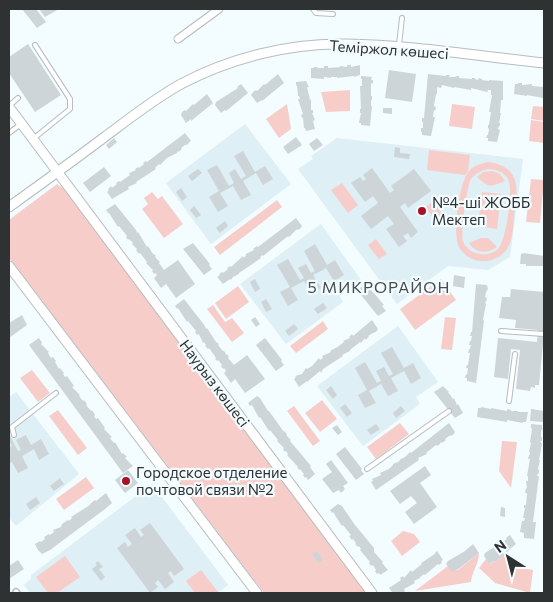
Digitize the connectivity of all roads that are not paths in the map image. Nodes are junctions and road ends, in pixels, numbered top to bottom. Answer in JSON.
{"nodes":[{"id":1,"x":219,"y":9,"type":"edge"},
{"id":2,"x":313,"y":9,"type":"edge"},
{"id":3,"x":333,"y":14,"type":"dead end"},
{"id":4,"x":402,"y":18,"type":"dead end"},
{"id":5,"x":178,"y":39,"type":"dead end"},
{"id":6,"x":35,"y":45,"type":"dead end"},
{"id":7,"x":399,"y":48,"type":"junction"},
{"id":8,"x":544,"y":64,"type":"edge"},
{"id":9,"x":18,"y":98,"type":"dead end"},
{"id":10,"x":9,"y":106,"type":"edge"},
{"id":11,"x":22,"y":124,"type":"junction"},
{"id":12,"x":9,"y":134,"type":"edge"},
{"id":13,"x":33,"y":139,"type":"junction"},
{"id":14,"x":58,"y":172,"type":"junction"},
{"id":15,"x":9,"y":207,"type":"edge"},
{"id":16,"x":9,"y":266,"type":"edge"},
{"id":17,"x":501,"y":331,"type":"dead end"},
{"id":18,"x":544,"y":334,"type":"edge"},
{"id":19,"x":515,"y":354,"type":"dead end"},
{"id":20,"x":56,"y":393,"type":"dead end"},
{"id":21,"x":509,"y":401,"type":"dead end"},
{"id":22,"x":449,"y":411,"type":"dead end"},
{"id":23,"x":14,"y":436,"type":"dead end"},
{"id":24,"x":367,"y":469,"type":"dead end"},
{"id":25,"x":257,"y":593,"type":"edge"},
{"id":26,"x":372,"y":593,"type":"edge"}],
"edges":[{"from":1,"to":5,"type":"street"},
{"from":2,"to":3,"type":"lane"},
{"from":4,"to":7,"type":"lane"},
{"from":6,"to":13,"type":"lane"},
{"from":7,"to":8,"type":"street","name":"Теміржол көшесі"},
{"from":7,"to":14,"type":"street","name":"Теміржол көшесі"},
{"from":9,"to":10,"type":"lane"},
{"from":10,"to":11,"type":"street","name":"Наурыз көшесі"},
{"from":11,"to":12,"type":"lane"},
{"from":11,"to":13,"type":"street","name":"Наурыз көшесі"},
{"from":13,"to":14,"type":"street","name":"Наурыз көшесі"},
{"from":14,"to":15,"type":"street","name":"Теміржол көшесі"},
{"from":14,"to":26,"type":"street","name":"Наурыз көшесі"},
{"from":16,"to":25,"type":"street"},
{"from":17,"to":18,"type":"lane"},
{"from":19,"to":21,"type":"lane"},
{"from":20,"to":23,"type":"lane"},
{"from":22,"to":24,"type":"lane"}]}
